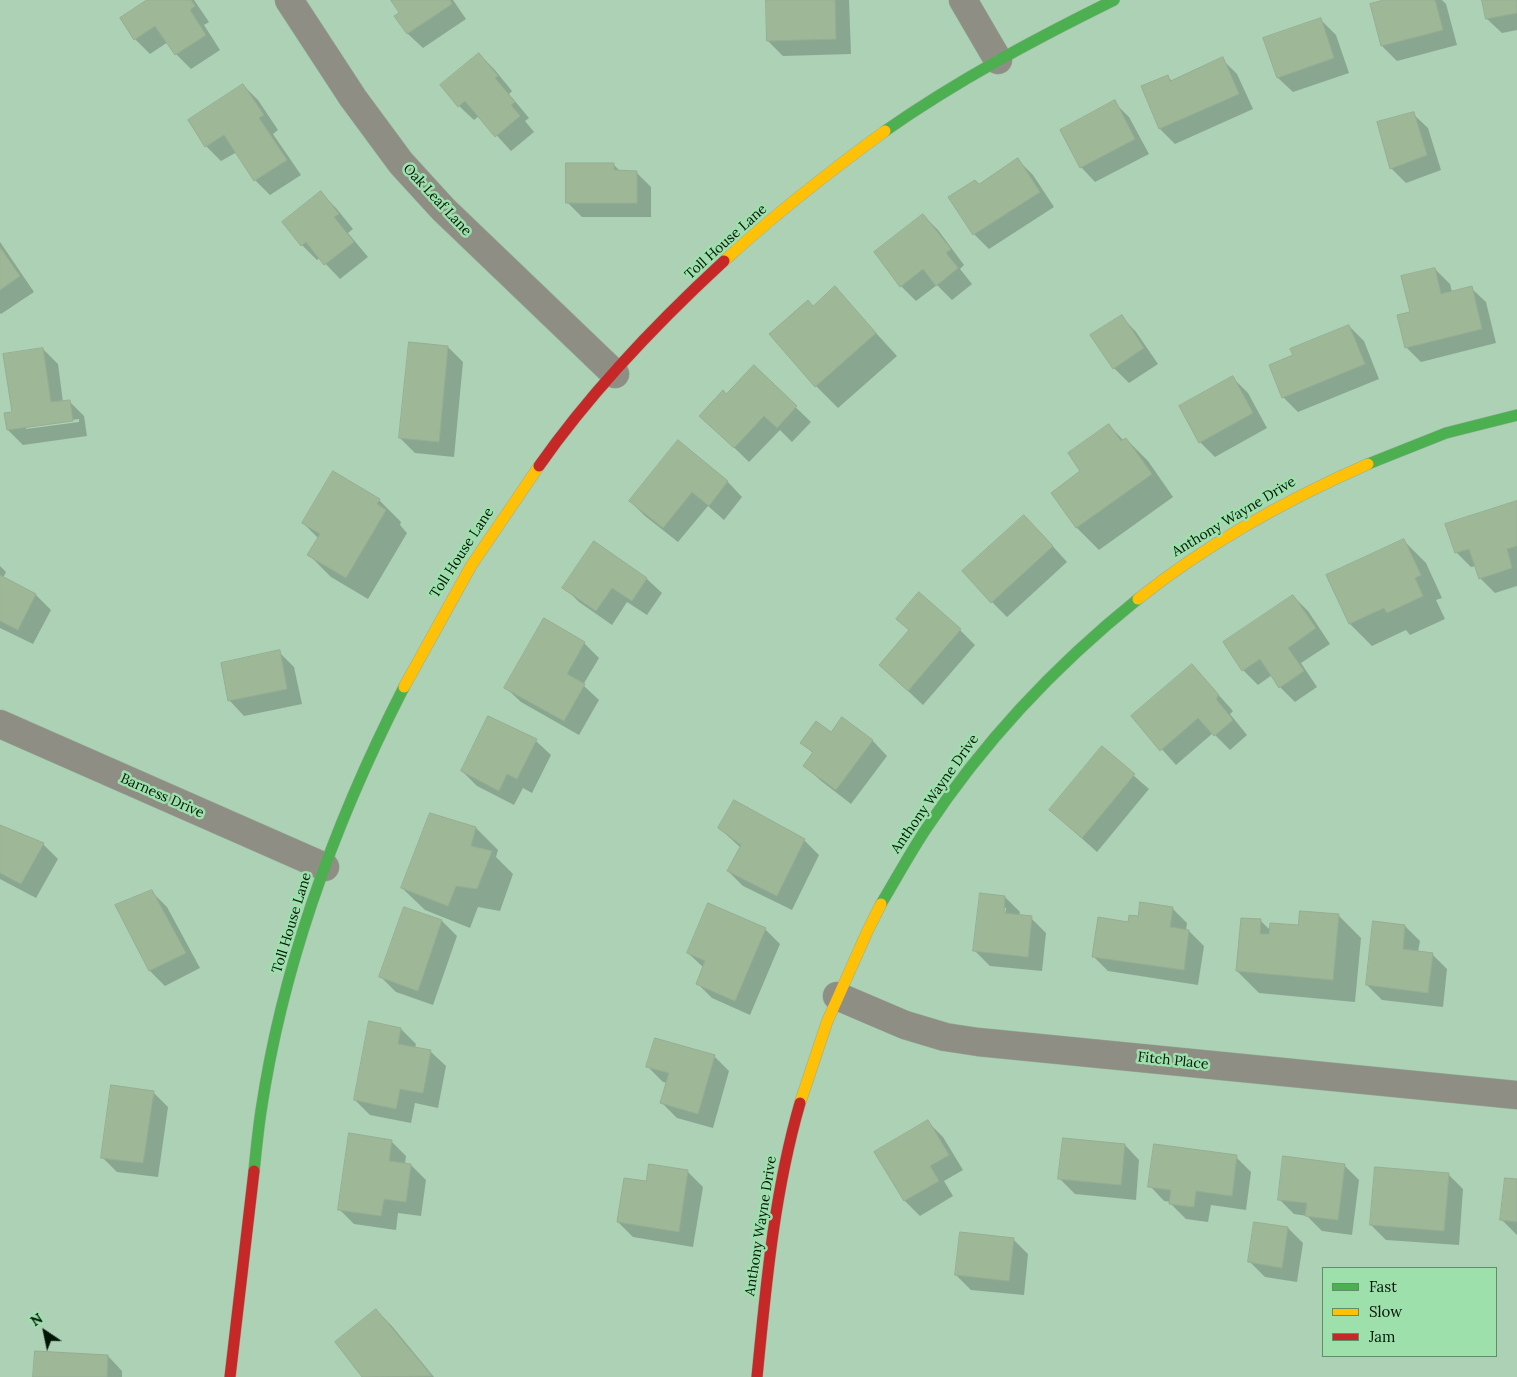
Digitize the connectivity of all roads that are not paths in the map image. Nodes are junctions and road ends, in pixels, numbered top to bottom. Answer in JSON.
{"nodes":[{"id":1,"x":289,"y":0,"type":"edge"},
{"id":2,"x":963,"y":0,"type":"edge"},
{"id":3,"x":1114,"y":0,"type":"edge"},
{"id":4,"x":998,"y":60,"type":"junction"},
{"id":5,"x":615,"y":374,"type":"junction"},
{"id":6,"x":1517,"y":415,"type":"edge"},
{"id":7,"x":0,"y":724,"type":"edge"},
{"id":8,"x":325,"y":867,"type":"junction"},
{"id":9,"x":837,"y":996,"type":"junction"},
{"id":10,"x":1517,"y":1094,"type":"edge"},
{"id":11,"x":230,"y":1377,"type":"edge"},
{"id":12,"x":757,"y":1377,"type":"edge"}],
"edges":[{"from":1,"to":5,"type":"street","name":"Oak Leaf Lane"},
{"from":2,"to":4,"type":"street"},
{"from":3,"to":4,"type":"street","name":"Toll House Lane"},
{"from":4,"to":5,"type":"street","name":"Toll House Lane"},
{"from":5,"to":8,"type":"street","name":"Toll House Lane"},
{"from":6,"to":9,"type":"street","name":"Anthony Wayne Drive"},
{"from":7,"to":8,"type":"street","name":"Barness Drive"},
{"from":8,"to":11,"type":"street","name":"Toll House Lane"},
{"from":9,"to":10,"type":"street","name":"Fitch Place"},
{"from":9,"to":12,"type":"street","name":"Anthony Wayne Drive"}]}
